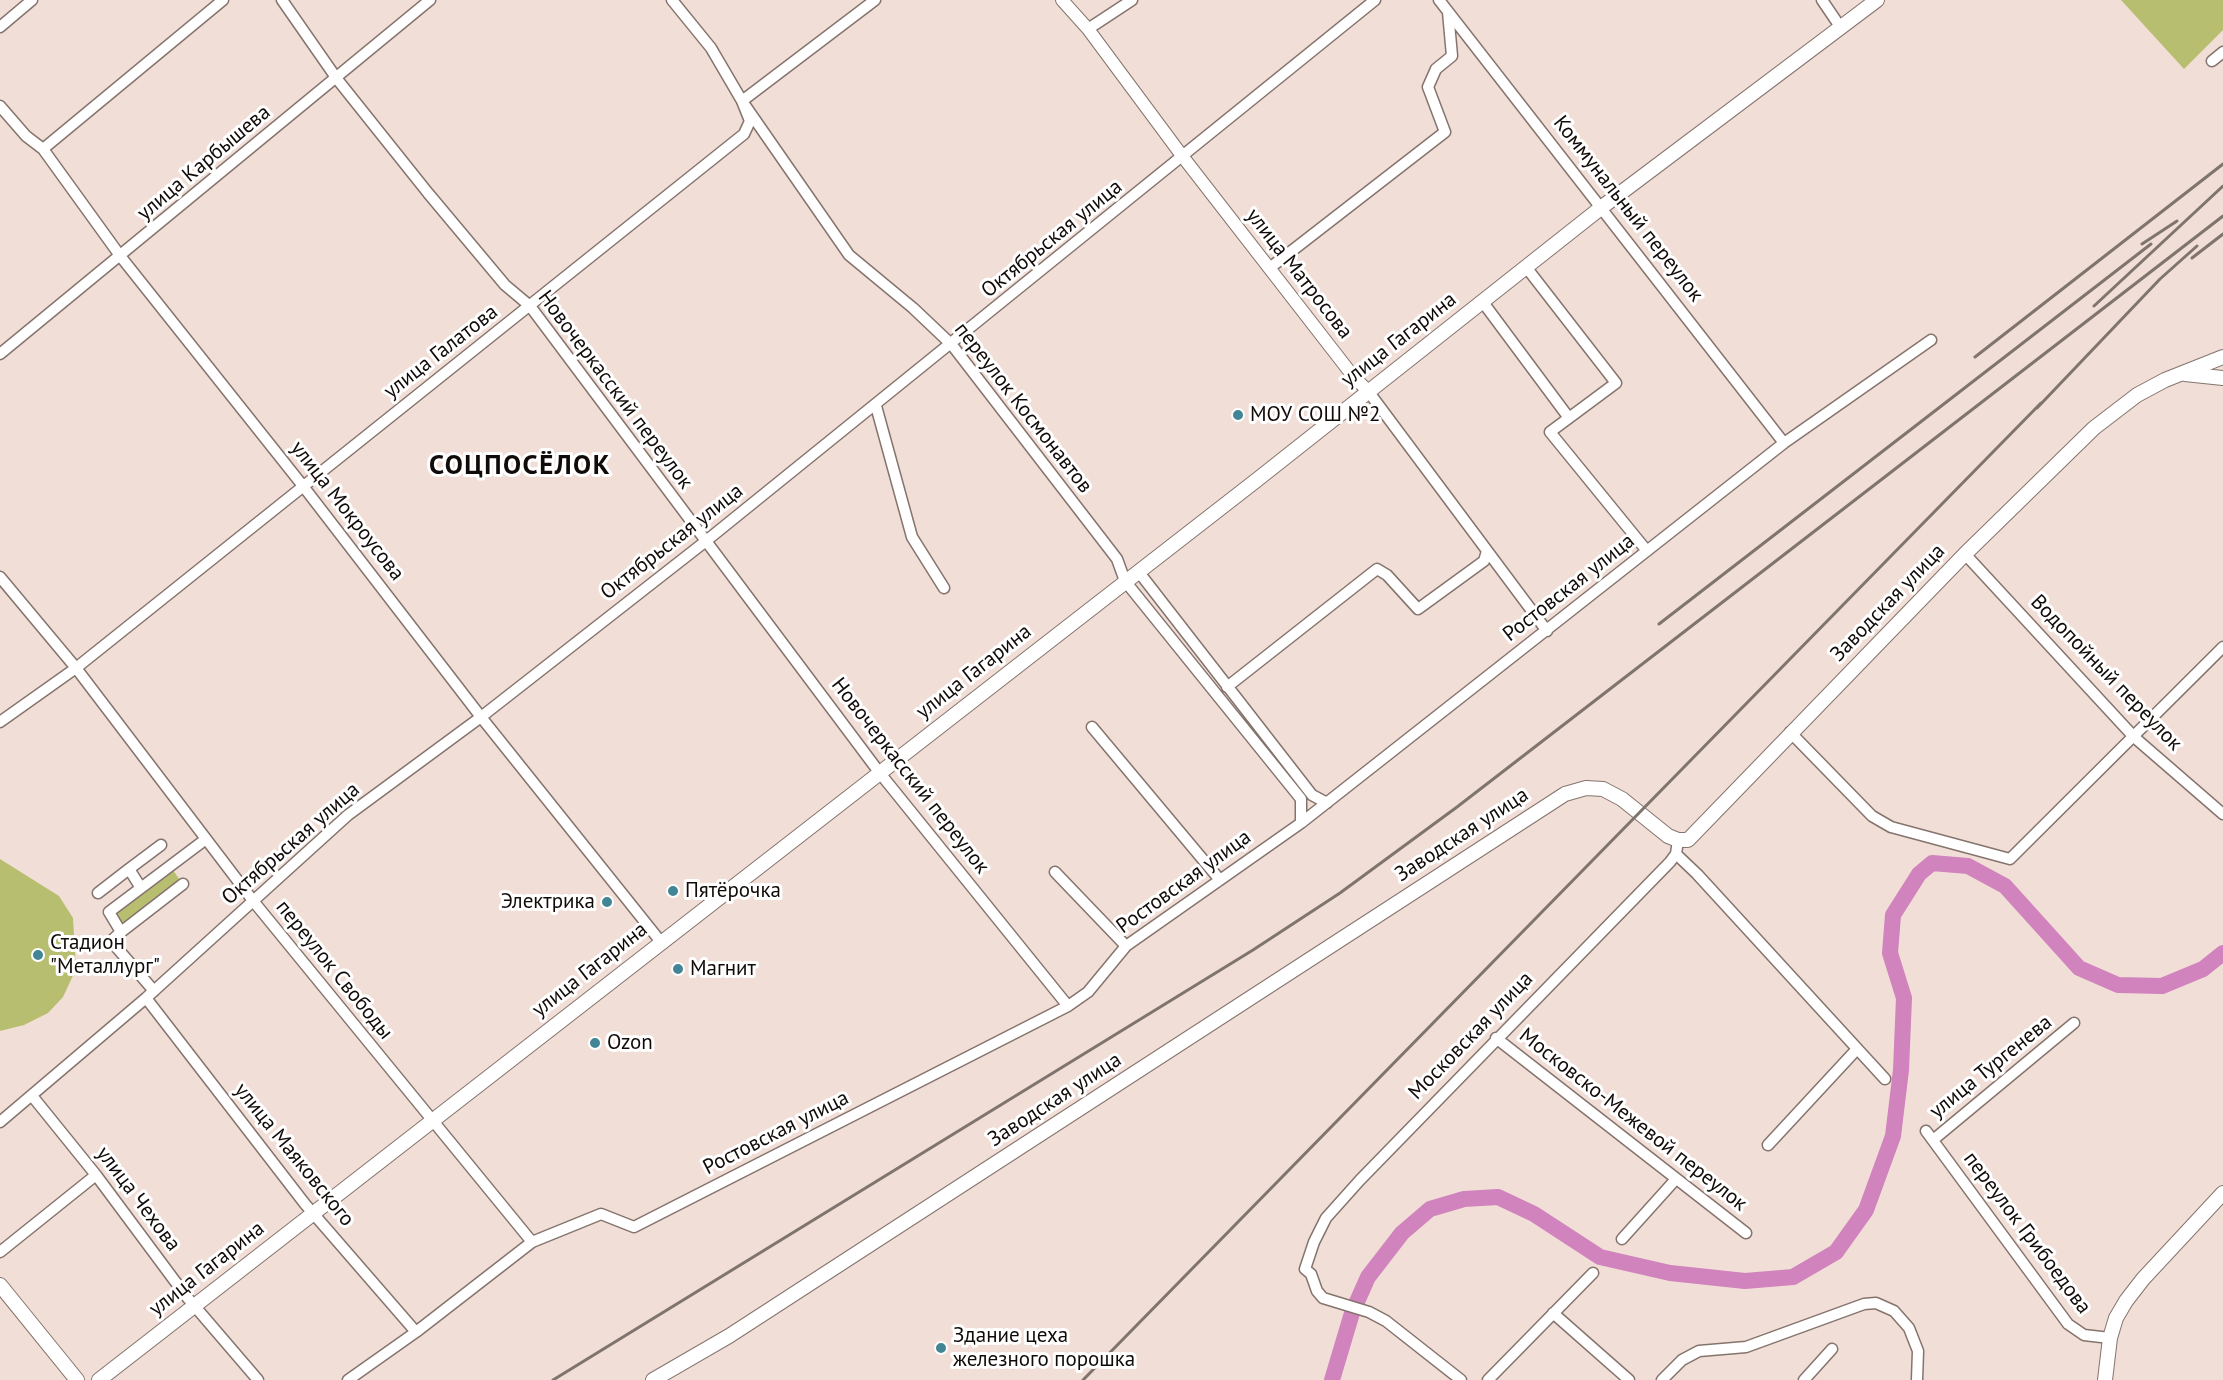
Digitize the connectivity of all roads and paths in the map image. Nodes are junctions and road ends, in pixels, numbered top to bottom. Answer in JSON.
{"nodes":[{"id":1,"x":32,"y":0,"type":"edge"},
{"id":2,"x":223,"y":0,"type":"edge"},
{"id":3,"x":282,"y":0,"type":"edge"},
{"id":4,"x":430,"y":0,"type":"edge"},
{"id":5,"x":672,"y":0,"type":"edge"},
{"id":6,"x":875,"y":0,"type":"edge"},
{"id":7,"x":1062,"y":0,"type":"edge"},
{"id":8,"x":1132,"y":0,"type":"edge"},
{"id":9,"x":1375,"y":0,"type":"edge"},
{"id":10,"x":1439,"y":0,"type":"edge"},
{"id":11,"x":1822,"y":0,"type":"edge"},
{"id":12,"x":1877,"y":0,"type":"edge"},
{"id":13,"x":1448,"y":12,"type":"junction"},
{"id":14,"x":0,"y":27,"type":"edge"},
{"id":15,"x":1841,"y":28,"type":"junction"},
{"id":16,"x":1088,"y":29,"type":"junction"},
{"id":17,"x":2223,"y":52,"type":"edge"},
{"id":18,"x":2212,"y":61,"type":"dead end"},
{"id":19,"x":337,"y":79,"type":"junction"},
{"id":20,"x":742,"y":100,"type":"junction"},
{"id":21,"x":0,"y":106,"type":"edge"},
{"id":22,"x":43,"y":149,"type":"junction"},
{"id":23,"x":1183,"y":157,"type":"junction"},
{"id":24,"x":1602,"y":207,"type":"junction"},
{"id":25,"x":121,"y":257,"type":"junction"},
{"id":26,"x":1271,"y":267,"type":"junction"},
{"id":27,"x":1526,"y":267,"type":"junction"},
{"id":28,"x":1482,"y":301,"type":"junction"},
{"id":29,"x":530,"y":306,"type":"junction"},
{"id":30,"x":1931,"y":340,"type":"dead end"},
{"id":31,"x":952,"y":345,"type":"junction"},
{"id":32,"x":0,"y":354,"type":"edge"},
{"id":33,"x":2223,"y":357,"type":"edge"},
{"id":34,"x":2180,"y":374,"type":"junction"},
{"id":35,"x":2223,"y":378,"type":"edge"},
{"id":36,"x":1368,"y":392,"type":"junction"},
{"id":37,"x":876,"y":406,"type":"junction"},
{"id":38,"x":1569,"y":418,"type":"junction"},
{"id":39,"x":1784,"y":443,"type":"junction"},
{"id":40,"x":303,"y":486,"type":"junction"},
{"id":41,"x":706,"y":541,"type":"junction"},
{"id":42,"x":1487,"y":551,"type":"junction"},
{"id":43,"x":1647,"y":551,"type":"junction"},
{"id":44,"x":1965,"y":554,"type":"junction"},
{"id":45,"x":1138,"y":571,"type":"junction"},
{"id":46,"x":0,"y":577,"type":"edge"},
{"id":47,"x":1125,"y":580,"type":"junction"},
{"id":48,"x":944,"y":588,"type":"dead end"},
{"id":49,"x":1547,"y":631,"type":"junction"},
{"id":50,"x":2223,"y":647,"type":"edge"},
{"id":51,"x":76,"y":668,"type":"junction"},
{"id":52,"x":1227,"y":687,"type":"junction"},
{"id":53,"x":481,"y":717,"type":"junction"},
{"id":54,"x":0,"y":722,"type":"edge"},
{"id":55,"x":1092,"y":727,"type":"dead end"},
{"id":56,"x":1790,"y":732,"type":"junction"},
{"id":57,"x":2134,"y":737,"type":"junction"},
{"id":58,"x":879,"y":772,"type":"junction"},
{"id":59,"x":1327,"y":803,"type":"junction"},
{"id":60,"x":2223,"y":814,"type":"edge"},
{"id":61,"x":1301,"y":823,"type":"junction"},
{"id":62,"x":206,"y":839,"type":"junction"},
{"id":63,"x":161,"y":845,"type":"dead end"},
{"id":64,"x":1677,"y":847,"type":"junction"},
{"id":65,"x":129,"y":869,"type":"junction"},
{"id":66,"x":1055,"y":873,"type":"dead end"},
{"id":67,"x":1220,"y":880,"type":"junction"},
{"id":68,"x":183,"y":884,"type":"dead end"},
{"id":69,"x":141,"y":888,"type":"junction"},
{"id":70,"x":98,"y":893,"type":"dead end"},
{"id":71,"x":254,"y":902,"type":"junction"},
{"id":72,"x":121,"y":932,"type":"junction"},
{"id":73,"x":661,"y":942,"type":"junction"},
{"id":74,"x":1126,"y":946,"type":"junction"},
{"id":75,"x":150,"y":995,"type":"junction"},
{"id":76,"x":1068,"y":1006,"type":"junction"},
{"id":77,"x":2074,"y":1023,"type":"dead end"},
{"id":78,"x":1496,"y":1038,"type":"junction"},
{"id":79,"x":1857,"y":1049,"type":"junction"},
{"id":80,"x":1885,"y":1079,"type":"dead end"},
{"id":81,"x":33,"y":1097,"type":"junction"},
{"id":82,"x":430,"y":1120,"type":"junction"},
{"id":83,"x":0,"y":1122,"type":"edge"},
{"id":84,"x":1926,"y":1131,"type":"dead end"},
{"id":85,"x":1933,"y":1140,"type":"junction"},
{"id":86,"x":1768,"y":1145,"type":"dead end"},
{"id":87,"x":96,"y":1175,"type":"junction"},
{"id":88,"x":1676,"y":1179,"type":"junction"},
{"id":89,"x":2223,"y":1193,"type":"edge"},
{"id":90,"x":314,"y":1213,"type":"junction"},
{"id":91,"x":1746,"y":1233,"type":"dead end"},
{"id":92,"x":1622,"y":1239,"type":"dead end"},
{"id":93,"x":532,"y":1242,"type":"junction"},
{"id":94,"x":0,"y":1252,"type":"edge"},
{"id":95,"x":1593,"y":1273,"type":"dead end"},
{"id":96,"x":0,"y":1285,"type":"edge"},
{"id":97,"x":195,"y":1304,"type":"junction"},
{"id":98,"x":1553,"y":1314,"type":"junction"},
{"id":99,"x":416,"y":1332,"type":"junction"},
{"id":100,"x":2110,"y":1338,"type":"junction"},
{"id":101,"x":1832,"y":1349,"type":"dead end"},
{"id":102,"x":77,"y":1380,"type":"edge"},
{"id":103,"x":99,"y":1380,"type":"edge"},
{"id":104,"x":258,"y":1380,"type":"edge"},
{"id":105,"x":348,"y":1380,"type":"edge"},
{"id":106,"x":653,"y":1380,"type":"edge"},
{"id":107,"x":1461,"y":1380,"type":"edge"},
{"id":108,"x":1488,"y":1380,"type":"edge"},
{"id":109,"x":1629,"y":1380,"type":"edge"},
{"id":110,"x":1662,"y":1380,"type":"edge"},
{"id":111,"x":1804,"y":1380,"type":"edge"},
{"id":112,"x":1917,"y":1380,"type":"edge"},
{"id":113,"x":2105,"y":1380,"type":"edge"}],
"edges":[{"from":1,"to":14,"type":"street"},
{"from":2,"to":22,"type":"street"},
{"from":3,"to":19,"type":"street","name":"Новочеркасский переулок"},
{"from":4,"to":19,"type":"street","name":"улица Карбышева"},
{"from":5,"to":20,"type":"street","name":"переулок Космонавтов"},
{"from":6,"to":20,"type":"street"},
{"from":7,"to":16,"type":"street","name":"улица Матросова"},
{"from":8,"to":16,"type":"street"},
{"from":9,"to":23,"type":"street","name":"Октябрьская улица"},
{"from":10,"to":13,"type":"street","name":"Коммунальный переулок"},
{"from":11,"to":15,"type":"street"},
{"from":12,"to":15,"type":"main road","name":"улица Гагарина"},
{"from":13,"to":24,"type":"street","name":"Коммунальный переулок"},
{"from":13,"to":26,"type":"street"},
{"from":15,"to":24,"type":"main road","name":"улица Гагарина"},
{"from":16,"to":23,"type":"street","name":"улица Матросова"},
{"from":17,"to":18,"type":"street"},
{"from":19,"to":25,"type":"street","name":"улица Карбышева"},
{"from":19,"to":29,"type":"street","name":"Новочеркасский переулок"},
{"from":20,"to":29,"type":"street","name":"улица Галатова"},
{"from":20,"to":31,"type":"street","name":"переулок Космонавтов"},
{"from":21,"to":22,"type":"street","name":"улица Мокроусова"},
{"from":22,"to":25,"type":"street","name":"улица Мокроусова"},
{"from":23,"to":26,"type":"street","name":"улица Матросова"},
{"from":23,"to":31,"type":"street","name":"Октябрьская улица"},
{"from":24,"to":27,"type":"main road","name":"улица Гагарина"},
{"from":24,"to":39,"type":"street","name":"Коммунальный переулок"},
{"from":25,"to":32,"type":"street","name":"улица Карбышева"},
{"from":25,"to":40,"type":"street","name":"улица Мокроусова"},
{"from":26,"to":36,"type":"street","name":"улица Матросова"},
{"from":27,"to":28,"type":"main road","name":"улица Гагарина"},
{"from":27,"to":38,"type":"street"},
{"from":28,"to":36,"type":"main road","name":"улица Гагарина"},
{"from":28,"to":38,"type":"street"},
{"from":29,"to":40,"type":"street","name":"улица Галатова"},
{"from":29,"to":41,"type":"street","name":"Новочеркасский переулок"},
{"from":30,"to":39,"type":"street","name":"Ростовская улица"},
{"from":31,"to":37,"type":"street","name":"Октябрьская улица"},
{"from":31,"to":47,"type":"street","name":"переулок Космонавтов"},
{"from":33,"to":34,"type":"main road","name":"Заводская улица"},
{"from":34,"to":35,"type":"main road"},
{"from":34,"to":44,"type":"main road","name":"Заводская улица"},
{"from":36,"to":42,"type":"street","name":"улица Матросова"},
{"from":36,"to":45,"type":"main road","name":"улица Гагарина"},
{"from":37,"to":41,"type":"street","name":"Октябрьская улица"},
{"from":37,"to":48,"type":"street"},
{"from":38,"to":43,"type":"street"},
{"from":39,"to":43,"type":"street","name":"Ростовская улица"},
{"from":40,"to":51,"type":"street","name":"улица Галатова"},
{"from":40,"to":53,"type":"street","name":"улица Мокроусова"},
{"from":41,"to":53,"type":"street","name":"Октябрьская улица"},
{"from":41,"to":58,"type":"street","name":"Новочеркасский переулок"},
{"from":42,"to":49,"type":"street","name":"улица Матросова"},
{"from":42,"to":52,"type":"street"},
{"from":43,"to":49,"type":"street","name":"Ростовская улица"},
{"from":44,"to":56,"type":"main road","name":"Заводская улица"},
{"from":44,"to":57,"type":"street","name":"Водопойный переулок"},
{"from":45,"to":47,"type":"main road","name":"улица Гагарина"},
{"from":45,"to":52,"type":"street"},
{"from":46,"to":51,"type":"street","name":"переулок Свободы"},
{"from":47,"to":58,"type":"main road","name":"улица Гагарина"},
{"from":47,"to":61,"type":"street","name":"переулок Космонавтов"},
{"from":49,"to":59,"type":"street","name":"Ростовская улица"},
{"from":50,"to":57,"type":"street"},
{"from":51,"to":54,"type":"street","name":"улица Галатова"},
{"from":51,"to":62,"type":"street","name":"переулок Свободы"},
{"from":52,"to":59,"type":"street"},
{"from":53,"to":71,"type":"street","name":"Октябрьская улица"},
{"from":53,"to":73,"type":"street","name":"улица Мокроусова"},
{"from":55,"to":67,"type":"street"},
{"from":56,"to":57,"type":"street"},
{"from":56,"to":64,"type":"main road","name":"Заводская улица"},
{"from":57,"to":60,"type":"street","name":"Водопойный переулок"},
{"from":58,"to":73,"type":"main road","name":"улица Гагарина"},
{"from":58,"to":76,"type":"street","name":"Новочеркасский переулок"},
{"from":59,"to":61,"type":"street","name":"Ростовская улица"},
{"from":61,"to":67,"type":"street","name":"Ростовская улица"},
{"from":62,"to":69,"type":"street"},
{"from":62,"to":71,"type":"street","name":"переулок Свободы"},
{"from":63,"to":65,"type":"street"},
{"from":64,"to":78,"type":"street","name":"Московская улица"},
{"from":64,"to":79,"type":"street"},
{"from":64,"to":106,"type":"main road","name":"Заводская улица"},
{"from":65,"to":69,"type":"street"},
{"from":65,"to":70,"type":"street"},
{"from":66,"to":74,"type":"street"},
{"from":67,"to":74,"type":"street","name":"Ростовская улица"},
{"from":68,"to":72,"type":"street"},
{"from":69,"to":72,"type":"street"},
{"from":71,"to":75,"type":"street","name":"Октябрьская улица"},
{"from":71,"to":82,"type":"street","name":"переулок Свободы"},
{"from":72,"to":75,"type":"street","name":"улица Маяковского"},
{"from":73,"to":82,"type":"main road","name":"улица Гагарина"},
{"from":74,"to":76,"type":"street","name":"Ростовская улица"},
{"from":75,"to":81,"type":"street","name":"Октябрьская улица"},
{"from":75,"to":90,"type":"street","name":"улица Маяковского"},
{"from":76,"to":93,"type":"street","name":"Ростовская улица"},
{"from":77,"to":85,"type":"street","name":"улица Тургенева"},
{"from":78,"to":88,"type":"street","name":"Московско-Межевой переулок"},
{"from":78,"to":107,"type":"street","name":"Московская улица"},
{"from":79,"to":80,"type":"street"},
{"from":79,"to":86,"type":"street"},
{"from":81,"to":83,"type":"street","name":"Октябрьская улица"},
{"from":81,"to":87,"type":"street","name":"улица Чехова"},
{"from":82,"to":90,"type":"main road","name":"улица Гагарина"},
{"from":82,"to":93,"type":"street","name":"переулок Свободы"},
{"from":84,"to":85,"type":"street","name":"переулок Грибоедова"},
{"from":85,"to":100,"type":"street","name":"переулок Грибоедова"},
{"from":87,"to":94,"type":"street"},
{"from":87,"to":97,"type":"street","name":"улица Чехова"},
{"from":88,"to":91,"type":"street","name":"Московско-Межевой переулок"},
{"from":88,"to":92,"type":"street"},
{"from":89,"to":100,"type":"main road"},
{"from":90,"to":97,"type":"main road","name":"улица Гагарина"},
{"from":90,"to":99,"type":"street","name":"улица Маяковского"},
{"from":93,"to":99,"type":"street","name":"Ростовская улица"},
{"from":95,"to":98,"type":"street"},
{"from":96,"to":102,"type":"main road"},
{"from":97,"to":103,"type":"main road","name":"улица Гагарина"},
{"from":97,"to":104,"type":"street","name":"улица Чехова"},
{"from":98,"to":108,"type":"street"},
{"from":98,"to":109,"type":"street"},
{"from":99,"to":105,"type":"street","name":"Ростовская улица"},
{"from":100,"to":113,"type":"main road"},
{"from":101,"to":111,"type":"street"},
{"from":110,"to":112,"type":"street"}]}
